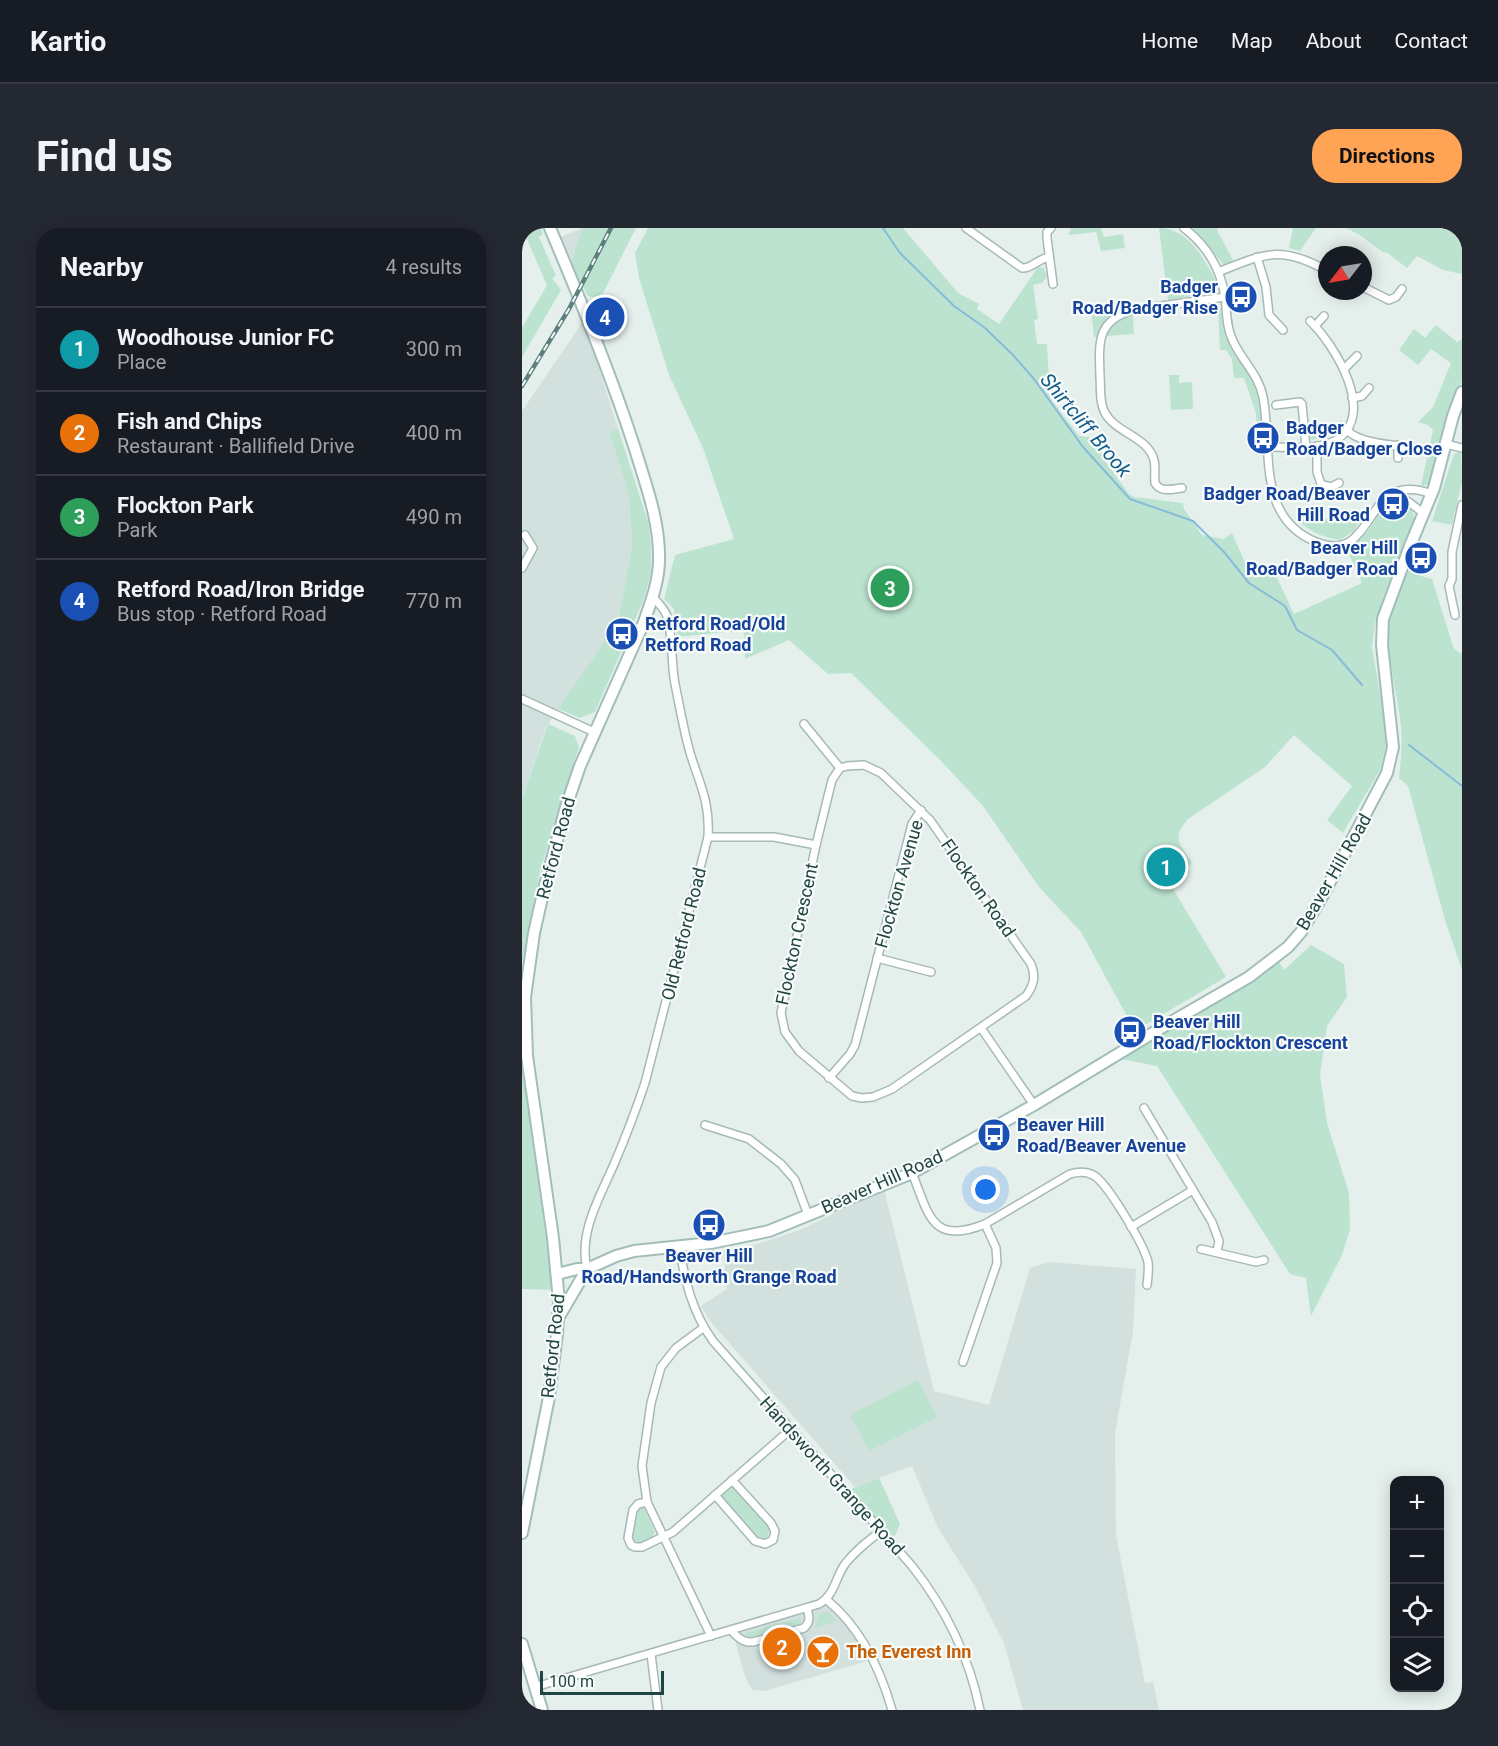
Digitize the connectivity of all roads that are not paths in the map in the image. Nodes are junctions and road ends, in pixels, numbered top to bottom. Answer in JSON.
{"nodes":[{"id":1,"x":550,"y":228,"type":"edge"},
{"id":2,"x":966,"y":228,"type":"edge"},
{"id":3,"x":1051,"y":228,"type":"edge"},
{"id":4,"x":1184,"y":228,"type":"edge"},
{"id":5,"x":1049,"y":257,"type":"junction"},
{"id":6,"x":1257,"y":257,"type":"junction"},
{"id":7,"x":1318,"y":266,"type":"edge"},
{"id":8,"x":1218,"y":272,"type":"junction"},
{"id":9,"x":1053,"y":284,"type":"dead end"},
{"id":10,"x":1402,"y":289,"type":"dead end"},
{"id":11,"x":1372,"y":292,"type":"edge"},
{"id":12,"x":1225,"y":297,"type":"junction"},
{"id":13,"x":1324,"y":316,"type":"dead end"},
{"id":14,"x":1283,"y":330,"type":"dead end"},
{"id":15,"x":1357,"y":356,"type":"dead end"},
{"id":16,"x":1344,"y":369,"type":"junction"},
{"id":17,"x":1369,"y":388,"type":"dead end"},
{"id":18,"x":1462,"y":392,"type":"edge"},
{"id":19,"x":1352,"y":398,"type":"junction"},
{"id":20,"x":1276,"y":405,"type":"dead end"},
{"id":21,"x":1347,"y":430,"type":"junction"},
{"id":22,"x":1446,"y":444,"type":"junction"},
{"id":23,"x":1398,"y":445,"type":"junction"},
{"id":24,"x":1317,"y":446,"type":"junction"},
{"id":25,"x":1267,"y":447,"type":"junction"},
{"id":26,"x":1306,"y":447,"type":"junction"},
{"id":27,"x":1462,"y":447,"type":"edge"},
{"id":28,"x":1420,"y":449,"type":"dead end"},
{"id":29,"x":1398,"y":458,"type":"dead end"},
{"id":30,"x":1340,"y":483,"type":"dead end"},
{"id":31,"x":1182,"y":488,"type":"dead end"},
{"id":32,"x":1432,"y":494,"type":"junction"},
{"id":33,"x":1384,"y":500,"type":"junction"},
{"id":34,"x":1462,"y":505,"type":"edge"},
{"id":35,"x":1424,"y":513,"type":"junction"},
{"id":36,"x":525,"y":535,"type":"dead end"},
{"id":37,"x":1454,"y":543,"type":"junction"},
{"id":38,"x":1462,"y":545,"type":"edge"},
{"id":39,"x":522,"y":568,"type":"edge"},
{"id":40,"x":652,"y":597,"type":"junction"},
{"id":41,"x":1455,"y":615,"type":"dead end"},
{"id":42,"x":522,"y":699,"type":"edge"},
{"id":43,"x":804,"y":724,"type":"dead end"},
{"id":44,"x":594,"y":732,"type":"junction"},
{"id":45,"x":840,"y":768,"type":"junction"},
{"id":46,"x":921,"y":810,"type":"junction"},
{"id":47,"x":708,"y":837,"type":"junction"},
{"id":48,"x":816,"y":845,"type":"junction"},
{"id":49,"x":878,"y":958,"type":"junction"},
{"id":50,"x":931,"y":972,"type":"dead end"},
{"id":51,"x":981,"y":1028,"type":"junction"},
{"id":52,"x":829,"y":1078,"type":"junction"},
{"id":53,"x":1034,"y":1105,"type":"junction"},
{"id":54,"x":1144,"y":1108,"type":"dead end"},
{"id":55,"x":705,"y":1125,"type":"dead end"},
{"id":56,"x":912,"y":1173,"type":"junction"},
{"id":57,"x":1193,"y":1190,"type":"junction"},
{"id":58,"x":808,"y":1215,"type":"junction"},
{"id":59,"x":985,"y":1224,"type":"junction"},
{"id":60,"x":1131,"y":1227,"type":"junction"},
{"id":61,"x":679,"y":1246,"type":"junction"},
{"id":62,"x":1201,"y":1249,"type":"dead end"},
{"id":63,"x":1217,"y":1252,"type":"junction"},
{"id":64,"x":1263,"y":1260,"type":"dead end"},
{"id":65,"x":585,"y":1272,"type":"junction"},
{"id":66,"x":557,"y":1274,"type":"junction"},
{"id":67,"x":1147,"y":1285,"type":"dead end"},
{"id":68,"x":559,"y":1287,"type":"junction"},
{"id":69,"x":558,"y":1318,"type":"junction"},
{"id":70,"x":703,"y":1328,"type":"junction"},
{"id":71,"x":963,"y":1362,"type":"dead end"},
{"id":72,"x":791,"y":1429,"type":"junction"},
{"id":73,"x":732,"y":1480,"type":"junction"},
{"id":74,"x":715,"y":1495,"type":"junction"},
{"id":75,"x":647,"y":1502,"type":"junction"},
{"id":76,"x":881,"y":1530,"type":"junction"},
{"id":77,"x":522,"y":1533,"type":"edge"},
{"id":78,"x":663,"y":1537,"type":"junction"},
{"id":79,"x":827,"y":1600,"type":"junction"},
{"id":80,"x":807,"y":1608,"type":"junction"},
{"id":81,"x":731,"y":1630,"type":"junction"},
{"id":82,"x":711,"y":1636,"type":"junction"},
{"id":83,"x":522,"y":1644,"type":"edge"},
{"id":84,"x":651,"y":1653,"type":"junction"},
{"id":85,"x":535,"y":1687,"type":"junction"},
{"id":86,"x":542,"y":1710,"type":"edge"},
{"id":87,"x":658,"y":1710,"type":"edge"},
{"id":88,"x":892,"y":1710,"type":"edge"},
{"id":89,"x":980,"y":1710,"type":"edge"}],
"edges":[{"from":1,"to":40,"type":"main road","name":"Retford Road"},
{"from":2,"to":5,"type":"street"},
{"from":3,"to":5,"type":"street"},
{"from":4,"to":8,"type":"street"},
{"from":5,"to":9,"type":"street"},
{"from":6,"to":7,"type":"street"},
{"from":6,"to":8,"type":"street"},
{"from":6,"to":14,"type":"street"},
{"from":8,"to":12,"type":"street"},
{"from":10,"to":11,"type":"street"},
{"from":12,"to":25,"type":"street"},
{"from":12,"to":31,"type":"street"},
{"from":13,"to":16,"type":"street"},
{"from":15,"to":16,"type":"street"},
{"from":16,"to":19,"type":"street"},
{"from":17,"to":19,"type":"street"},
{"from":18,"to":22,"type":"main road","name":"Beaver Hill Road"},
{"from":19,"to":21,"type":"street"},
{"from":20,"to":26,"type":"street"},
{"from":21,"to":23,"type":"street"},
{"from":21,"to":24,"type":"street"},
{"from":22,"to":27,"type":"street"},
{"from":22,"to":32,"type":"main road","name":"Beaver Hill Road"},
{"from":23,"to":28,"type":"street"},
{"from":23,"to":29,"type":"street"},
{"from":24,"to":26,"type":"street"},
{"from":24,"to":30,"type":"street"},
{"from":25,"to":26,"type":"street"},
{"from":25,"to":33,"type":"street"},
{"from":32,"to":33,"type":"street"},
{"from":32,"to":35,"type":"main road","name":"Beaver Hill Road"},
{"from":33,"to":35,"type":"street"},
{"from":34,"to":37,"type":"street"},
{"from":35,"to":53,"type":"main road","name":"Beaver Hill Road"},
{"from":36,"to":39,"type":"street"},
{"from":37,"to":38,"type":"street"},
{"from":37,"to":41,"type":"street"},
{"from":40,"to":44,"type":"main road","name":"Retford Road"},
{"from":40,"to":47,"type":"street","name":"Old Retford Road"},
{"from":42,"to":44,"type":"street"},
{"from":43,"to":45,"type":"street"},
{"from":44,"to":66,"type":"main road","name":"Retford Road"},
{"from":45,"to":46,"type":"street","name":"Flockton Road"},
{"from":45,"to":48,"type":"street"},
{"from":46,"to":49,"type":"street","name":"Flockton Avenue"},
{"from":46,"to":51,"type":"street","name":"Flockton Road"},
{"from":47,"to":48,"type":"street"},
{"from":47,"to":65,"type":"street","name":"Old Retford Road"},
{"from":48,"to":52,"type":"street","name":"Flockton Crescent"},
{"from":49,"to":50,"type":"street","name":"Flockton Avenue"},
{"from":49,"to":52,"type":"street","name":"Flockton Avenue"},
{"from":51,"to":52,"type":"street","name":"Flockton Crescent"},
{"from":51,"to":53,"type":"street"},
{"from":53,"to":56,"type":"main road","name":"Beaver Hill Road"},
{"from":54,"to":57,"type":"street"},
{"from":55,"to":58,"type":"street"},
{"from":56,"to":58,"type":"main road","name":"Beaver Hill Road"},
{"from":56,"to":59,"type":"street"},
{"from":57,"to":60,"type":"street"},
{"from":57,"to":63,"type":"street"},
{"from":58,"to":61,"type":"main road","name":"Beaver Hill Road"},
{"from":59,"to":60,"type":"street"},
{"from":59,"to":71,"type":"street"},
{"from":60,"to":67,"type":"street"},
{"from":61,"to":65,"type":"main road","name":"Beaver Hill Road"},
{"from":61,"to":70,"type":"street","name":"Handsworth Grange Road"},
{"from":62,"to":63,"type":"street"},
{"from":63,"to":64,"type":"street"},
{"from":65,"to":66,"type":"main road","name":"Beaver Hill Road"},
{"from":65,"to":68,"type":"main road","name":"Beaver Hill Road"},
{"from":65,"to":69,"type":"main road"},
{"from":66,"to":68,"type":"main road","name":"Retford Road"},
{"from":68,"to":69,"type":"main road","name":"Retford Road"},
{"from":69,"to":77,"type":"main road","name":"Retford Road"},
{"from":70,"to":72,"type":"street","name":"Handsworth Grange Road"},
{"from":70,"to":75,"type":"street"},
{"from":72,"to":73,"type":"street"},
{"from":72,"to":76,"type":"street","name":"Handsworth Grange Road"},
{"from":73,"to":74,"type":"street"},
{"from":73,"to":74,"type":"street"},
{"from":74,"to":78,"type":"street"},
{"from":75,"to":78,"type":"street"},
{"from":75,"to":78,"type":"street"},
{"from":76,"to":79,"type":"street"},
{"from":76,"to":89,"type":"street","name":"Handsworth Grange Road"},
{"from":78,"to":82,"type":"street"},
{"from":79,"to":80,"type":"street"},
{"from":79,"to":88,"type":"street"},
{"from":80,"to":81,"type":"street"},
{"from":80,"to":81,"type":"street"},
{"from":81,"to":82,"type":"street"},
{"from":82,"to":84,"type":"street"},
{"from":83,"to":85,"type":"main road"},
{"from":84,"to":85,"type":"street"},
{"from":84,"to":87,"type":"street"},
{"from":85,"to":86,"type":"main road"}]}
